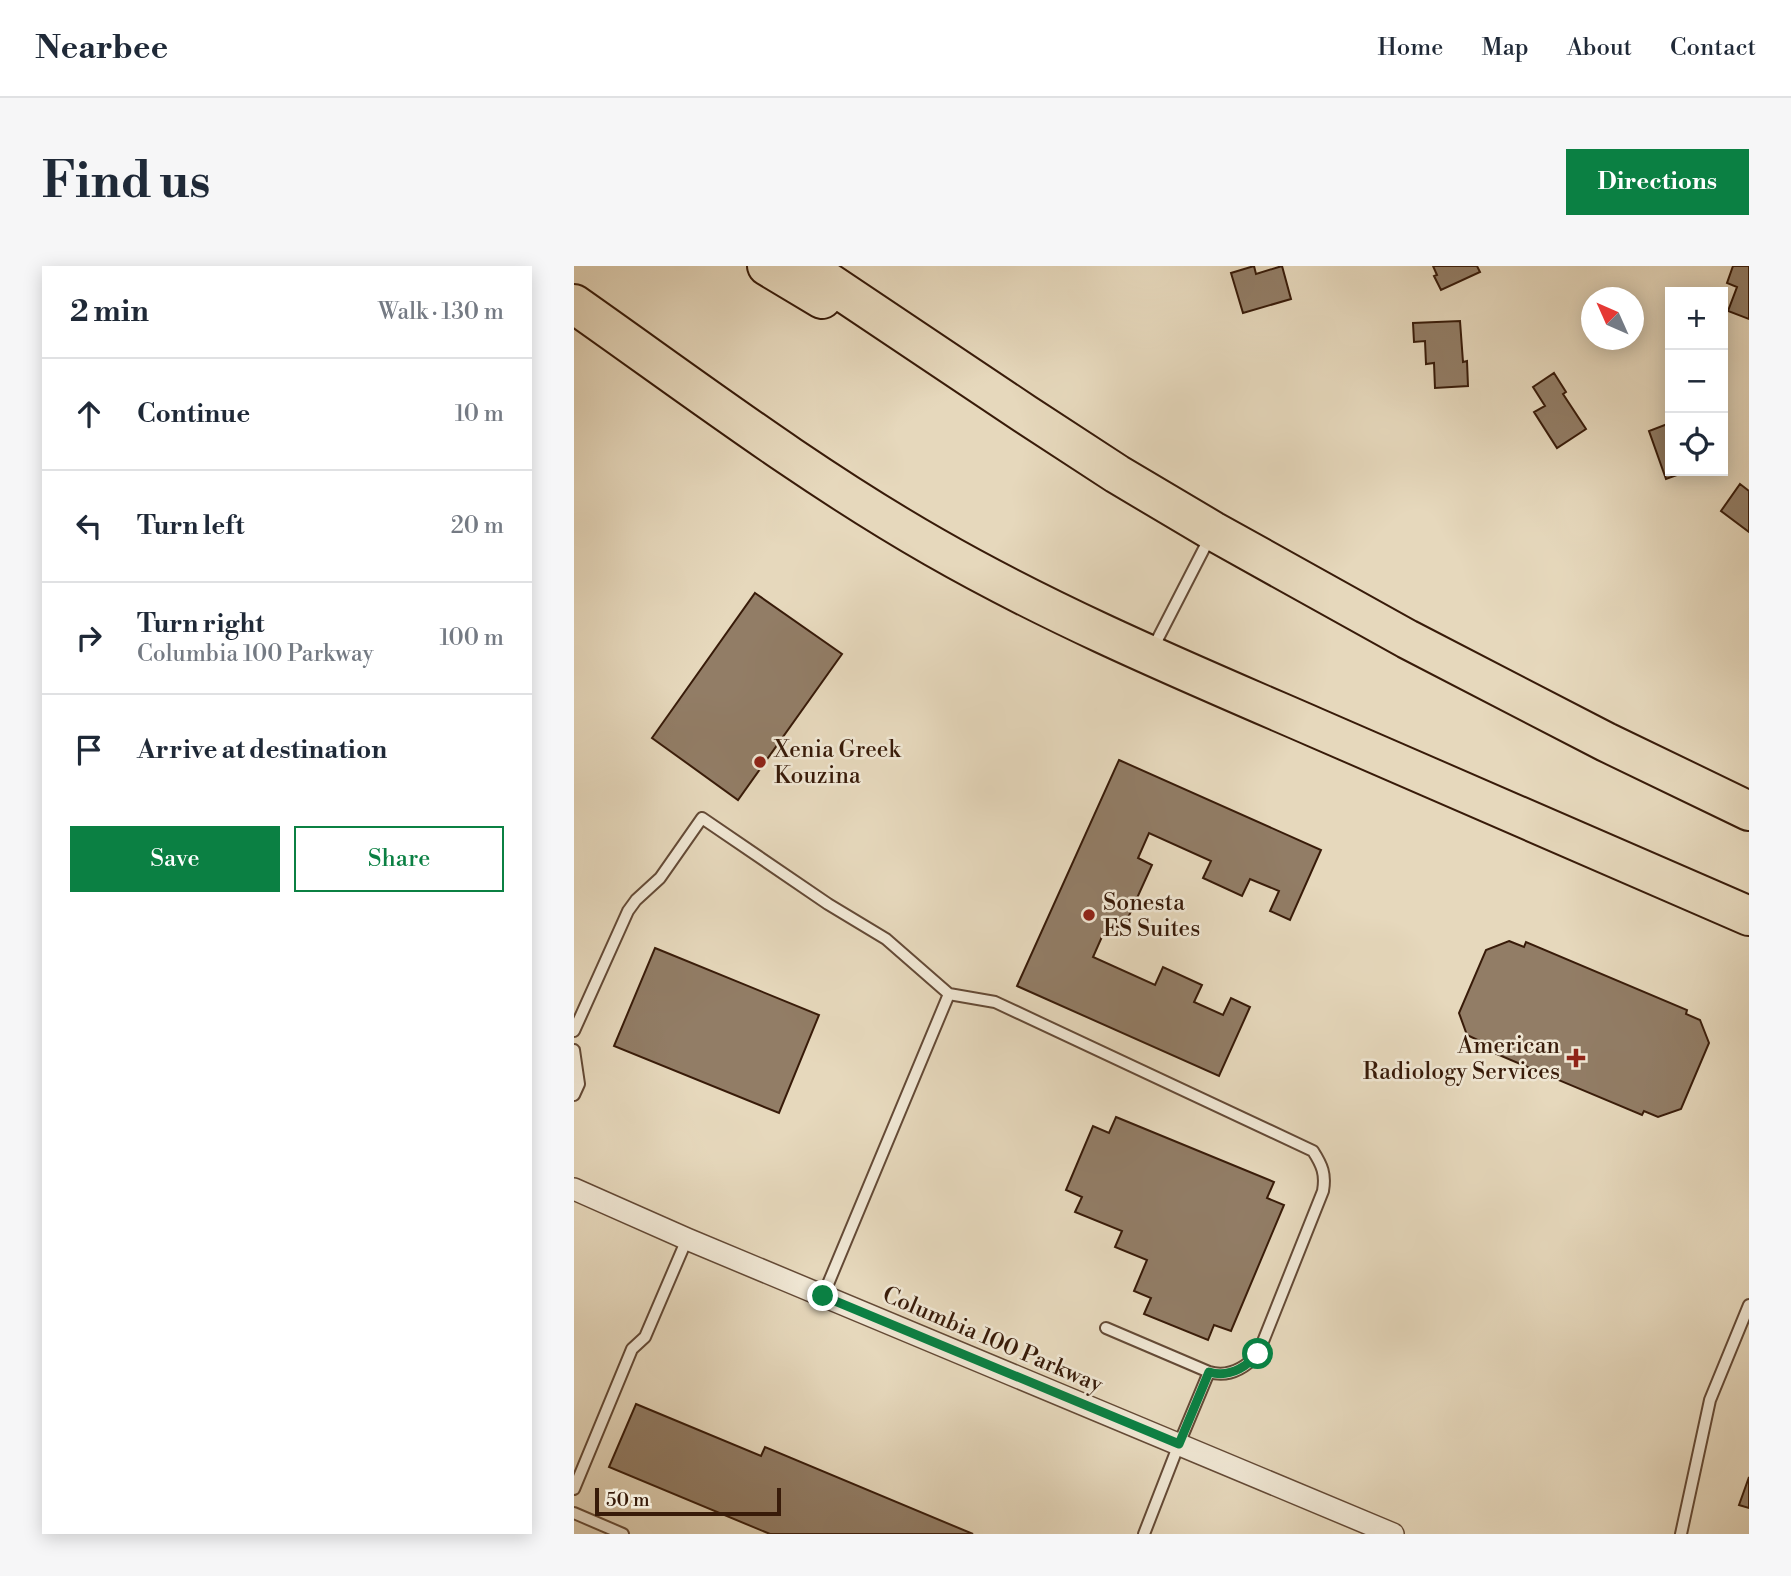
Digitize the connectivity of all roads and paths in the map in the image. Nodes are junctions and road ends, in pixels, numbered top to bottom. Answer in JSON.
{"nodes":[{"id":1,"x":767,"y":266,"type":"edge"},
{"id":2,"x":804,"y":266,"type":"edge"},
{"id":3,"x":574,"y":304,"type":"edge"},
{"id":4,"x":1024,"y":414,"type":"junction"},
{"id":5,"x":1213,"y":531,"type":"junction"},
{"id":6,"x":1149,"y":656,"type":"junction"},
{"id":7,"x":1749,"y":811,"type":"edge"},
{"id":8,"x":1749,"y":916,"type":"edge"},
{"id":9,"x":949,"y":994,"type":"junction"},
{"id":10,"x":574,"y":1031,"type":"edge"},
{"id":11,"x":574,"y":1050,"type":"edge"},
{"id":12,"x":574,"y":1094,"type":"edge"},
{"id":13,"x":574,"y":1189,"type":"edge"},
{"id":14,"x":687,"y":1239,"type":"junction"},
{"id":15,"x":823,"y":1296,"type":"junction"},
{"id":16,"x":1749,"y":1305,"type":"edge"},
{"id":17,"x":1106,"y":1328,"type":"dead end"},
{"id":18,"x":1209,"y":1372,"type":"junction"},
{"id":19,"x":1179,"y":1444,"type":"junction"},
{"id":20,"x":574,"y":1489,"type":"edge"},
{"id":21,"x":574,"y":1513,"type":"edge"},
{"id":22,"x":623,"y":1534,"type":"edge"},
{"id":23,"x":1144,"y":1534,"type":"edge"},
{"id":24,"x":1393,"y":1534,"type":"edge"},
{"id":25,"x":1681,"y":1534,"type":"edge"}],
"edges":[{"from":1,"to":4,"type":"highway"},
{"from":2,"to":4,"type":"highway"},
{"from":3,"to":6,"type":"highway"},
{"from":4,"to":5,"type":"highway"},
{"from":5,"to":6,"type":"lane"},
{"from":5,"to":7,"type":"highway"},
{"from":6,"to":8,"type":"highway"},
{"from":9,"to":10,"type":"lane"},
{"from":9,"to":15,"type":"lane"},
{"from":9,"to":18,"type":"lane"},
{"from":11,"to":12,"type":"lane"},
{"from":13,"to":14,"type":"street","name":"Columbia 100 Parkway"},
{"from":14,"to":15,"type":"street","name":"Columbia 100 Parkway"},
{"from":14,"to":20,"type":"lane"},
{"from":15,"to":19,"type":"street","name":"Columbia 100 Parkway"},
{"from":16,"to":25,"type":"lane"},
{"from":17,"to":18,"type":"lane"},
{"from":18,"to":19,"type":"lane"},
{"from":19,"to":23,"type":"lane"},
{"from":19,"to":24,"type":"street","name":"Columbia 100 Parkway"},
{"from":21,"to":22,"type":"lane"}]}
